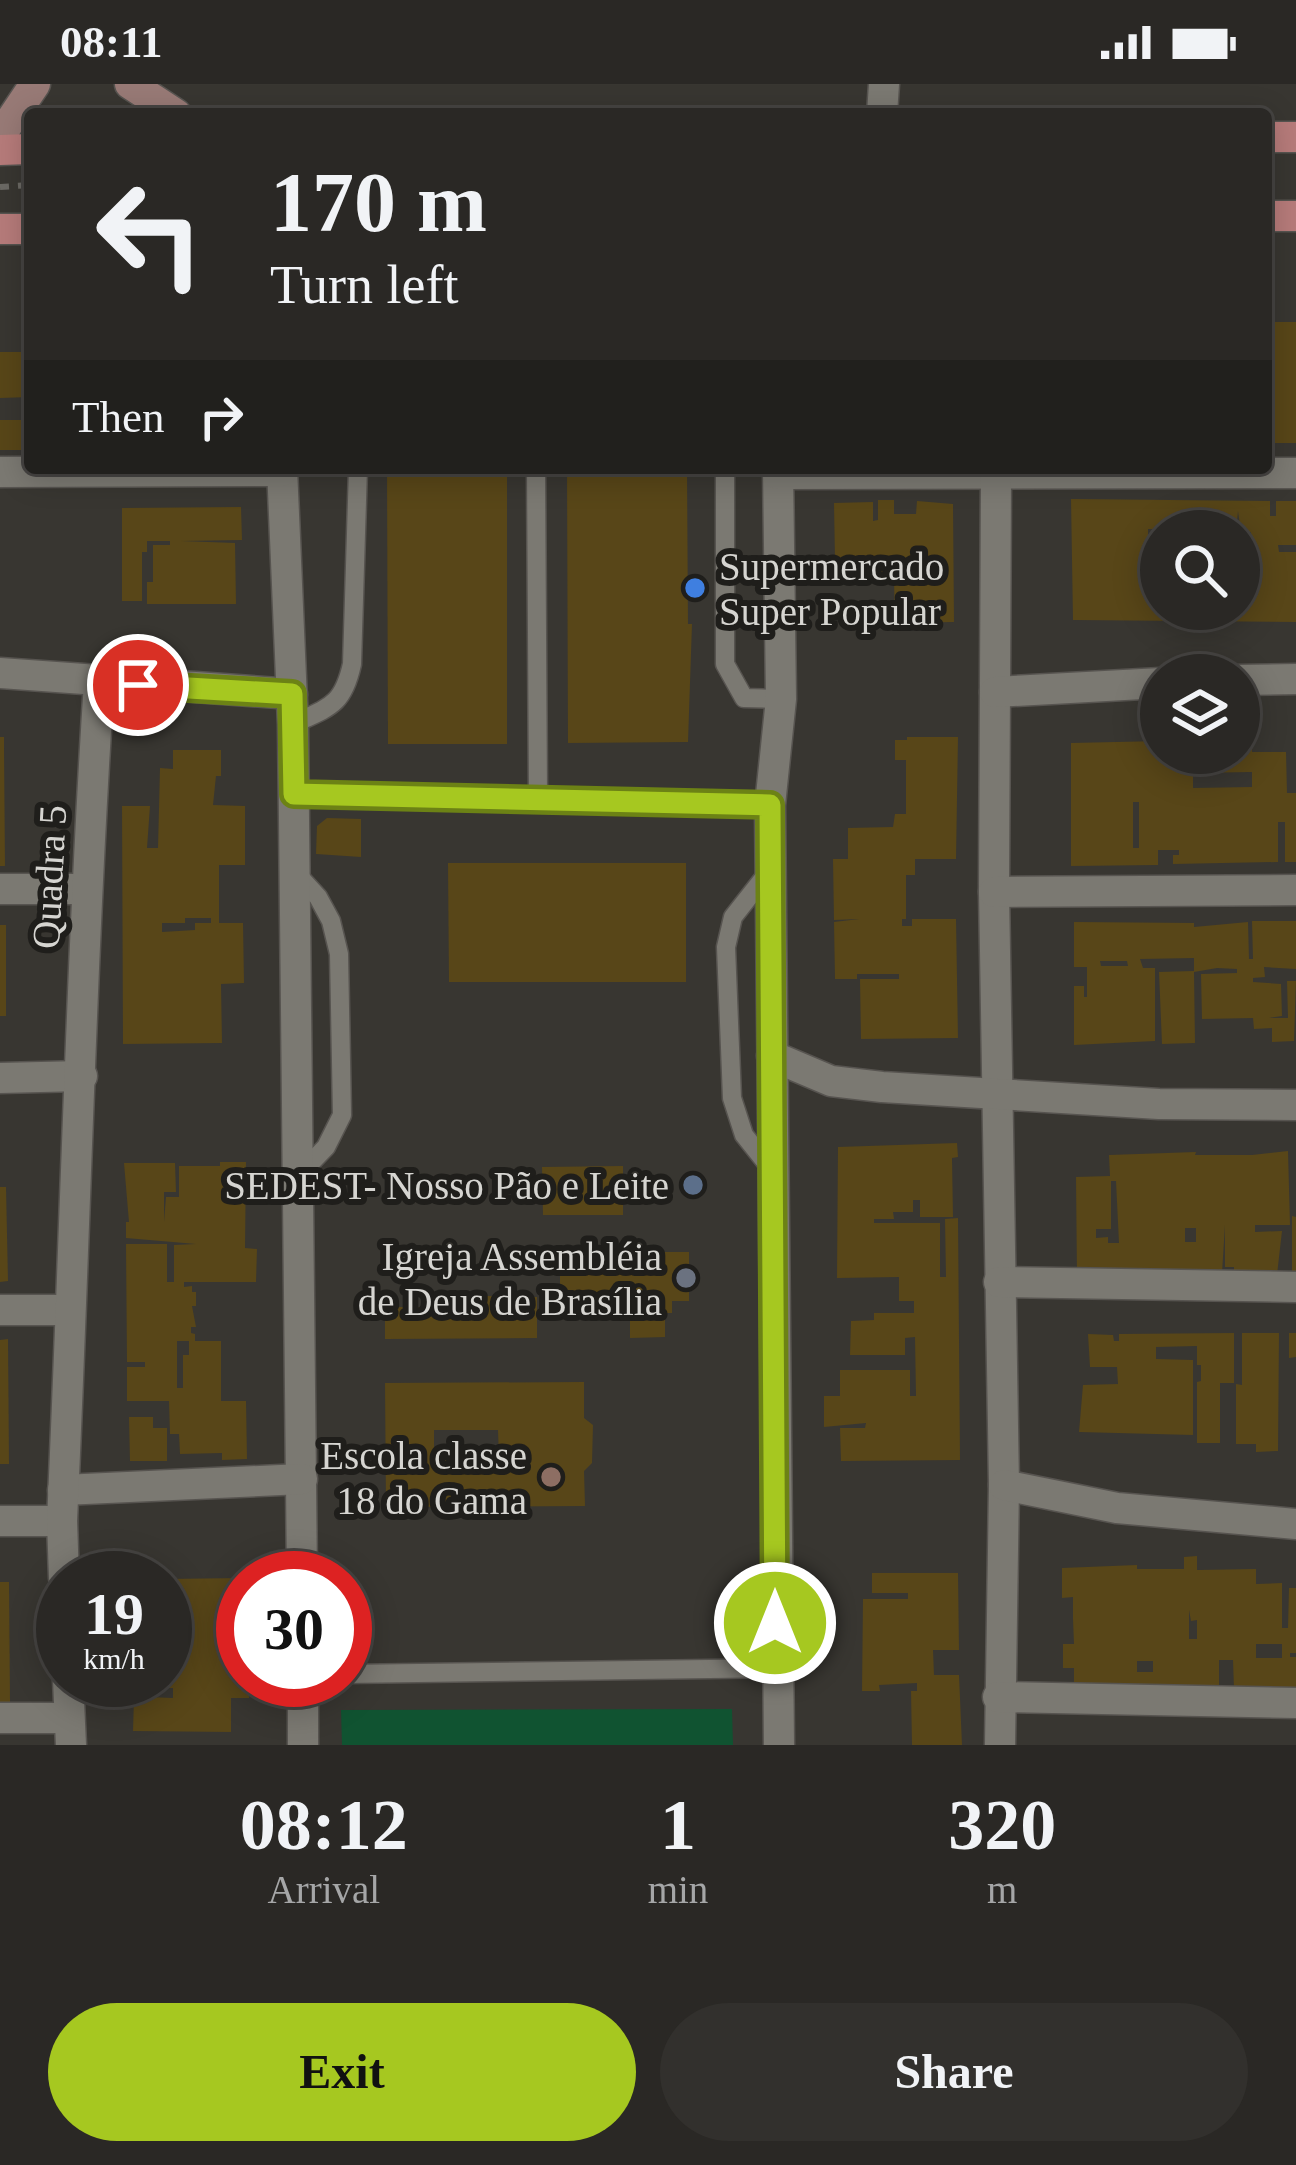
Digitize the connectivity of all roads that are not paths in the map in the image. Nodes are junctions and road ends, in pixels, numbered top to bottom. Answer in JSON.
{"nodes":[{"id":1,"x":35,"y":84,"type":"edge"},
{"id":2,"x":130,"y":84,"type":"edge"},
{"id":3,"x":167,"y":108,"type":"edge"},
{"id":4,"x":0,"y":136,"type":"edge"},
{"id":5,"x":282,"y":474,"type":"edge"},
{"id":6,"x":358,"y":474,"type":"edge"},
{"id":7,"x":536,"y":474,"type":"edge"},
{"id":8,"x":724,"y":474,"type":"edge"},
{"id":9,"x":778,"y":474,"type":"edge"},
{"id":10,"x":909,"y":474,"type":"edge"},
{"id":11,"x":1196,"y":474,"type":"edge"},
{"id":12,"x":996,"y":476,"type":"junction"},
{"id":13,"x":0,"y":673,"type":"edge"},
{"id":14,"x":1296,"y":679,"type":"edge"},
{"id":15,"x":1260,"y":680,"type":"edge"},
{"id":16,"x":99,"y":682,"type":"junction"},
{"id":17,"x":1140,"y":684,"type":"edge"},
{"id":18,"x":995,"y":692,"type":"junction"},
{"id":19,"x":781,"y":699,"type":"junction"},
{"id":20,"x":293,"y":710,"type":"junction"},
{"id":21,"x":294,"y":794,"type":"junction"},
{"id":22,"x":538,"y":798,"type":"junction"},
{"id":23,"x":770,"y":805,"type":"junction"},
{"id":24,"x":770,"y":869,"type":"junction"},
{"id":25,"x":295,"y":872,"type":"junction"},
{"id":26,"x":0,"y":889,"type":"edge"},
{"id":27,"x":86,"y":889,"type":"junction"},
{"id":28,"x":1296,"y":890,"type":"edge"},
{"id":29,"x":994,"y":892,"type":"junction"},
{"id":30,"x":772,"y":1056,"type":"junction"},
{"id":31,"x":82,"y":1076,"type":"junction"},
{"id":32,"x":0,"y":1078,"type":"edge"},
{"id":33,"x":997,"y":1093,"type":"junction"},
{"id":34,"x":1296,"y":1105,"type":"edge"},
{"id":35,"x":772,"y":1171,"type":"junction"},
{"id":36,"x":298,"y":1176,"type":"junction"},
{"id":37,"x":999,"y":1282,"type":"junction"},
{"id":38,"x":1296,"y":1287,"type":"edge"},
{"id":39,"x":0,"y":1310,"type":"edge"},
{"id":40,"x":70,"y":1310,"type":"junction"},
{"id":41,"x":302,"y":1479,"type":"junction"},
{"id":42,"x":1004,"y":1485,"type":"junction"},
{"id":43,"x":63,"y":1506,"type":"junction"},
{"id":44,"x":0,"y":1521,"type":"edge"},
{"id":45,"x":1296,"y":1524,"type":"edge"},
{"id":46,"x":64,"y":1551,"type":"edge"},
{"id":47,"x":302,"y":1551,"type":"edge"},
{"id":48,"x":776,"y":1668,"type":"junction"},
{"id":49,"x":372,"y":1674,"type":"edge"},
{"id":50,"x":998,"y":1697,"type":"junction"},
{"id":51,"x":1296,"y":1702,"type":"edge"},
{"id":52,"x":303,"y":1707,"type":"edge"},
{"id":53,"x":0,"y":1718,"type":"edge"},
{"id":54,"x":70,"y":1731,"type":"edge"},
{"id":55,"x":303,"y":1745,"type":"edge"},
{"id":56,"x":779,"y":1745,"type":"edge"},
{"id":57,"x":1000,"y":1745,"type":"edge"}],
"edges":[{"from":1,"to":4,"type":"street"},
{"from":2,"to":3,"type":"street"},
{"from":5,"to":20,"type":"street"},
{"from":6,"to":20,"type":"lane"},
{"from":7,"to":22,"type":"lane"},
{"from":8,"to":19,"type":"lane"},
{"from":9,"to":19,"type":"street"},
{"from":10,"to":12,"type":"street"},
{"from":11,"to":12,"type":"street"},
{"from":12,"to":18,"type":"street"},
{"from":13,"to":16,"type":"street"},
{"from":14,"to":15,"type":"street"},
{"from":16,"to":20,"type":"street"},
{"from":16,"to":27,"type":"street","name":"Quadra 5"},
{"from":17,"to":18,"type":"street"},
{"from":18,"to":29,"type":"street"},
{"from":19,"to":23,"type":"street"},
{"from":20,"to":21,"type":"street"},
{"from":21,"to":22,"type":"lane"},
{"from":21,"to":25,"type":"street"},
{"from":22,"to":23,"type":"lane"},
{"from":23,"to":24,"type":"street"},
{"from":24,"to":30,"type":"street"},
{"from":24,"to":35,"type":"lane"},
{"from":25,"to":36,"type":"street"},
{"from":25,"to":36,"type":"lane"},
{"from":26,"to":27,"type":"street"},
{"from":27,"to":31,"type":"street","name":"Quadra 5"},
{"from":28,"to":29,"type":"street"},
{"from":29,"to":33,"type":"street"},
{"from":30,"to":33,"type":"street"},
{"from":30,"to":35,"type":"street"},
{"from":31,"to":32,"type":"street"},
{"from":31,"to":40,"type":"street","name":"Quadra 5"},
{"from":33,"to":34,"type":"street"},
{"from":33,"to":37,"type":"street"},
{"from":35,"to":48,"type":"street"},
{"from":36,"to":41,"type":"street"},
{"from":37,"to":38,"type":"street"},
{"from":37,"to":42,"type":"street"},
{"from":39,"to":40,"type":"street"},
{"from":40,"to":43,"type":"street","name":"Quadra 5"},
{"from":41,"to":43,"type":"street"},
{"from":41,"to":47,"type":"street"},
{"from":42,"to":45,"type":"street"},
{"from":42,"to":50,"type":"street"},
{"from":43,"to":44,"type":"street"},
{"from":43,"to":46,"type":"street","name":"Quadra 5"},
{"from":48,"to":49,"type":"lane"},
{"from":48,"to":56,"type":"street"},
{"from":50,"to":51,"type":"street"},
{"from":50,"to":57,"type":"street"},
{"from":52,"to":55,"type":"street"},
{"from":53,"to":54,"type":"street"}]}
